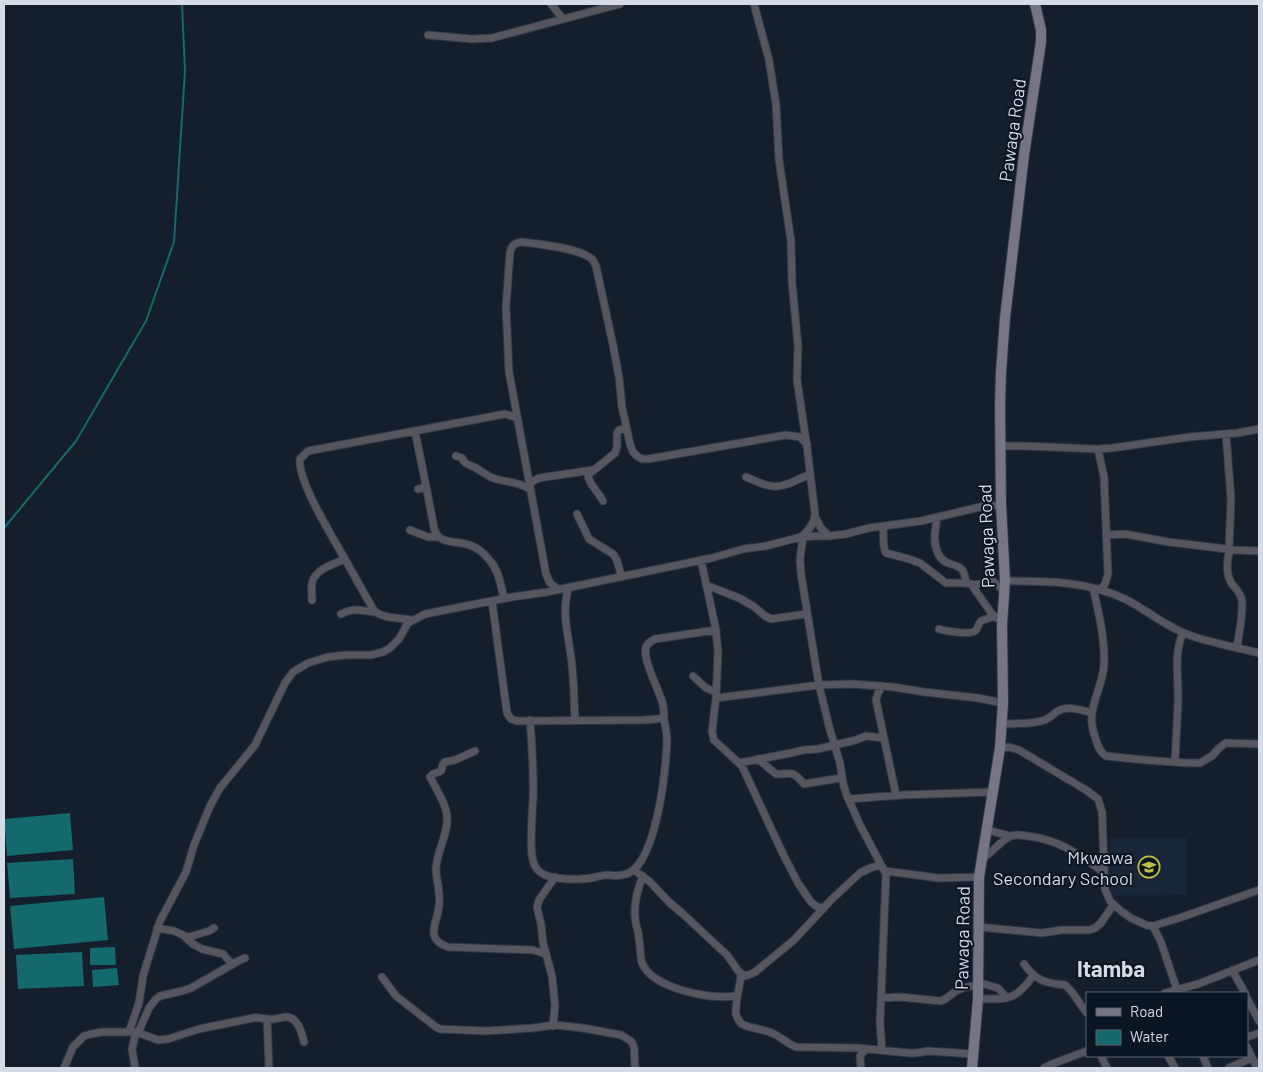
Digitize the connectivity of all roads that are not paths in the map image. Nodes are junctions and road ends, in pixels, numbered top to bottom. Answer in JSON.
{"nodes":[{"id":1,"x":551,"y":4,"type":"edge"},
{"id":2,"x":620,"y":4,"type":"edge"},
{"id":3,"x":754,"y":4,"type":"edge"},
{"id":4,"x":1036,"y":4,"type":"edge"},
{"id":5,"x":563,"y":19,"type":"junction"},
{"id":6,"x":428,"y":35,"type":"dead end"},
{"id":7,"x":517,"y":418,"type":"junction"},
{"id":8,"x":626,"y":428,"type":"junction"},
{"id":9,"x":1259,"y":429,"type":"edge"},
{"id":10,"x":415,"y":431,"type":"junction"},
{"id":11,"x":1226,"y":434,"type":"junction"},
{"id":12,"x":807,"y":444,"type":"junction"},
{"id":13,"x":1000,"y":446,"type":"junction"},
{"id":14,"x":1098,"y":449,"type":"junction"},
{"id":15,"x":456,"y":456,"type":"dead end"},
{"id":16,"x":593,"y":470,"type":"junction"},
{"id":17,"x":810,"y":475,"type":"junction"},
{"id":18,"x":746,"y":477,"type":"dead end"},
{"id":19,"x":530,"y":486,"type":"junction"},
{"id":20,"x":418,"y":489,"type":"dead end"},
{"id":21,"x":427,"y":491,"type":"junction"},
{"id":22,"x":603,"y":501,"type":"dead end"},
{"id":23,"x":1001,"y":505,"type":"junction"},
{"id":24,"x":577,"y":514,"type":"dead end"},
{"id":25,"x":815,"y":517,"type":"junction"},
{"id":26,"x":937,"y":517,"type":"junction"},
{"id":27,"x":883,"y":526,"type":"junction"},
{"id":28,"x":410,"y":530,"type":"dead end"},
{"id":29,"x":1106,"y":535,"type":"junction"},
{"id":30,"x":829,"y":536,"type":"junction"},
{"id":31,"x":802,"y":537,"type":"junction"},
{"id":32,"x":438,"y":538,"type":"junction"},
{"id":33,"x":1229,"y":549,"type":"junction"},
{"id":34,"x":1259,"y":551,"type":"edge"},
{"id":35,"x":345,"y":559,"type":"junction"},
{"id":36,"x":701,"y":560,"type":"junction"},
{"id":37,"x":620,"y":576,"type":"junction"},
{"id":38,"x":968,"y":584,"type":"junction"},
{"id":39,"x":706,"y":586,"type":"junction"},
{"id":40,"x":1005,"y":586,"type":"junction"},
{"id":41,"x":569,"y":587,"type":"junction"},
{"id":42,"x":558,"y":589,"type":"junction"},
{"id":43,"x":1097,"y":589,"type":"junction"},
{"id":44,"x":504,"y":598,"type":"junction"},
{"id":45,"x":312,"y":600,"type":"dead end"},
{"id":46,"x":492,"y":601,"type":"junction"},
{"id":47,"x":375,"y":612,"type":"junction"},
{"id":48,"x":341,"y":614,"type":"dead end"},
{"id":49,"x":806,"y":614,"type":"junction"},
{"id":50,"x":995,"y":616,"type":"junction"},
{"id":51,"x":414,"y":620,"type":"junction"},
{"id":52,"x":1002,"y":625,"type":"junction"},
{"id":53,"x":939,"y":629,"type":"dead end"},
{"id":54,"x":716,"y":630,"type":"junction"},
{"id":55,"x":1183,"y":633,"type":"junction"},
{"id":56,"x":1237,"y":648,"type":"junction"},
{"id":57,"x":1259,"y":653,"type":"edge"},
{"id":58,"x":693,"y":676,"type":"dead end"},
{"id":59,"x":818,"y":685,"type":"junction"},
{"id":60,"x":882,"y":686,"type":"junction"},
{"id":61,"x":716,"y":695,"type":"junction"},
{"id":62,"x":1003,"y":703,"type":"junction"},
{"id":63,"x":1092,"y":713,"type":"junction"},
{"id":64,"x":664,"y":717,"type":"junction"},
{"id":65,"x":530,"y":720,"type":"junction"},
{"id":66,"x":575,"y":721,"type":"junction"},
{"id":67,"x":1001,"y":724,"type":"junction"},
{"id":68,"x":884,"y":738,"type":"junction"},
{"id":69,"x":1259,"y":744,"type":"edge"},
{"id":70,"x":834,"y":745,"type":"junction"},
{"id":71,"x":1000,"y":748,"type":"junction"},
{"id":72,"x":475,"y":750,"type":"dead end"},
{"id":73,"x":758,"y":759,"type":"junction"},
{"id":74,"x":1175,"y":762,"type":"junction"},
{"id":75,"x":739,"y":763,"type":"junction"},
{"id":76,"x":842,"y":778,"type":"junction"},
{"id":77,"x":992,"y":792,"type":"junction"},
{"id":78,"x":896,"y":795,"type":"junction"},
{"id":79,"x":848,"y":799,"type":"junction"},
{"id":80,"x":987,"y":830,"type":"junction"},
{"id":81,"x":1010,"y":836,"type":"junction"},
{"id":82,"x":983,"y":858,"type":"junction"},
{"id":83,"x":883,"y":868,"type":"junction"},
{"id":84,"x":634,"y":870,"type":"junction"},
{"id":85,"x":1104,"y":873,"type":"junction"},
{"id":86,"x":643,"y":876,"type":"junction"},
{"id":87,"x":554,"y":877,"type":"junction"},
{"id":88,"x":980,"y":877,"type":"junction"},
{"id":89,"x":1259,"y":890,"type":"edge"},
{"id":90,"x":1113,"y":905,"type":"junction"},
{"id":91,"x":823,"y":908,"type":"junction"},
{"id":92,"x":1153,"y":926,"type":"junction"},
{"id":93,"x":978,"y":927,"type":"junction"},
{"id":94,"x":157,"y":928,"type":"junction"},
{"id":95,"x":214,"y":928,"type":"dead end"},
{"id":96,"x":185,"y":936,"type":"junction"},
{"id":97,"x":546,"y":954,"type":"junction"},
{"id":98,"x":245,"y":958,"type":"dead end"},
{"id":99,"x":1259,"y":960,"type":"edge"},
{"id":100,"x":232,"y":964,"type":"junction"},
{"id":101,"x":1024,"y":964,"type":"dead end"},
{"id":102,"x":1232,"y":970,"type":"junction"},
{"id":103,"x":741,"y":975,"type":"junction"},
{"id":104,"x":1033,"y":976,"type":"junction"},
{"id":105,"x":382,"y":977,"type":"dead end"},
{"id":106,"x":978,"y":984,"type":"junction"},
{"id":107,"x":1178,"y":991,"type":"edge"},
{"id":108,"x":1244,"y":992,"type":"edge"},
{"id":109,"x":737,"y":996,"type":"junction"},
{"id":110,"x":881,"y":998,"type":"junction"},
{"id":111,"x":1006,"y":998,"type":"junction"},
{"id":112,"x":978,"y":999,"type":"junction"},
{"id":113,"x":1248,"y":1000,"type":"edge"},
{"id":114,"x":1086,"y":1012,"type":"edge"},
{"id":115,"x":267,"y":1019,"type":"junction"},
{"id":116,"x":1259,"y":1021,"type":"edge"},
{"id":117,"x":553,"y":1026,"type":"junction"},
{"id":118,"x":135,"y":1032,"type":"junction"},
{"id":119,"x":304,"y":1042,"type":"dead end"},
{"id":120,"x":866,"y":1049,"type":"junction"},
{"id":121,"x":1248,"y":1049,"type":"edge"},
{"id":122,"x":882,"y":1050,"type":"junction"},
{"id":123,"x":1086,"y":1051,"type":"edge"},
{"id":124,"x":974,"y":1054,"type":"junction"},
{"id":125,"x":1169,"y":1057,"type":"edge"},
{"id":126,"x":1252,"y":1058,"type":"junction"},
{"id":127,"x":64,"y":1068,"type":"edge"},
{"id":128,"x":136,"y":1068,"type":"edge"},
{"id":129,"x":269,"y":1068,"type":"edge"},
{"id":130,"x":634,"y":1068,"type":"edge"},
{"id":131,"x":861,"y":1068,"type":"edge"},
{"id":132,"x":972,"y":1068,"type":"edge"},
{"id":133,"x":1044,"y":1068,"type":"edge"},
{"id":134,"x":1175,"y":1068,"type":"edge"},
{"id":135,"x":1229,"y":1068,"type":"edge"},
{"id":136,"x":1257,"y":1068,"type":"edge"}],
"edges":[{"from":1,"to":5,"type":"street"},
{"from":2,"to":5,"type":"street"},
{"from":3,"to":12,"type":"street"},
{"from":4,"to":13,"type":"main road","name":"Pawaga Road"},
{"from":5,"to":6,"type":"street"},
{"from":7,"to":8,"type":"street"},
{"from":7,"to":10,"type":"street"},
{"from":7,"to":19,"type":"street"},
{"from":8,"to":12,"type":"street"},
{"from":8,"to":16,"type":"street"},
{"from":9,"to":11,"type":"street"},
{"from":10,"to":21,"type":"street"},
{"from":10,"to":35,"type":"street"},
{"from":11,"to":14,"type":"street"},
{"from":11,"to":33,"type":"street"},
{"from":12,"to":17,"type":"street"},
{"from":13,"to":14,"type":"street"},
{"from":13,"to":23,"type":"main road","name":"Pawaga Road"},
{"from":14,"to":29,"type":"street"},
{"from":15,"to":19,"type":"street"},
{"from":16,"to":19,"type":"street"},
{"from":16,"to":22,"type":"street"},
{"from":17,"to":18,"type":"street"},
{"from":17,"to":25,"type":"street"},
{"from":19,"to":42,"type":"street"},
{"from":20,"to":21,"type":"street"},
{"from":21,"to":32,"type":"street"},
{"from":23,"to":26,"type":"street"},
{"from":23,"to":40,"type":"main road","name":"Pawaga Road"},
{"from":24,"to":37,"type":"street"},
{"from":25,"to":30,"type":"street"},
{"from":25,"to":31,"type":"street"},
{"from":26,"to":27,"type":"street"},
{"from":26,"to":38,"type":"street"},
{"from":27,"to":30,"type":"street"},
{"from":27,"to":38,"type":"street"},
{"from":28,"to":32,"type":"street"},
{"from":29,"to":33,"type":"street"},
{"from":29,"to":43,"type":"street"},
{"from":30,"to":31,"type":"street"},
{"from":31,"to":36,"type":"street"},
{"from":31,"to":49,"type":"street"},
{"from":32,"to":44,"type":"street"},
{"from":33,"to":34,"type":"street"},
{"from":33,"to":56,"type":"street"},
{"from":35,"to":45,"type":"street"},
{"from":35,"to":47,"type":"street"},
{"from":36,"to":37,"type":"street"},
{"from":36,"to":39,"type":"street"},
{"from":37,"to":41,"type":"street"},
{"from":38,"to":40,"type":"street"},
{"from":38,"to":50,"type":"street"},
{"from":39,"to":49,"type":"street"},
{"from":39,"to":54,"type":"street"},
{"from":40,"to":43,"type":"street"},
{"from":40,"to":52,"type":"main road","name":"Pawaga Road"},
{"from":41,"to":42,"type":"street"},
{"from":41,"to":66,"type":"street"},
{"from":42,"to":44,"type":"street"},
{"from":43,"to":55,"type":"street"},
{"from":43,"to":63,"type":"street"},
{"from":44,"to":46,"type":"street"},
{"from":46,"to":51,"type":"street"},
{"from":46,"to":65,"type":"street"},
{"from":47,"to":48,"type":"street"},
{"from":47,"to":51,"type":"street"},
{"from":49,"to":59,"type":"street"},
{"from":50,"to":52,"type":"street"},
{"from":50,"to":53,"type":"street"},
{"from":51,"to":94,"type":"street"},
{"from":52,"to":62,"type":"main road","name":"Pawaga Road"},
{"from":54,"to":61,"type":"street"},
{"from":54,"to":64,"type":"street"},
{"from":55,"to":56,"type":"street"},
{"from":55,"to":74,"type":"street"},
{"from":56,"to":57,"type":"street"},
{"from":58,"to":61,"type":"street"},
{"from":59,"to":60,"type":"street"},
{"from":59,"to":61,"type":"street"},
{"from":59,"to":70,"type":"street"},
{"from":60,"to":62,"type":"street"},
{"from":60,"to":68,"type":"street"},
{"from":61,"to":75,"type":"street"},
{"from":62,"to":67,"type":"main road","name":"Pawaga Road"},
{"from":63,"to":67,"type":"street"},
{"from":63,"to":74,"type":"street"},
{"from":64,"to":66,"type":"street"},
{"from":64,"to":84,"type":"street"},
{"from":65,"to":66,"type":"street"},
{"from":65,"to":87,"type":"street"},
{"from":67,"to":71,"type":"main road","name":"Pawaga Road"},
{"from":68,"to":70,"type":"street"},
{"from":68,"to":78,"type":"street"},
{"from":69,"to":74,"type":"street"},
{"from":70,"to":73,"type":"street"},
{"from":70,"to":76,"type":"street"},
{"from":71,"to":77,"type":"main road","name":"Pawaga Road"},
{"from":71,"to":85,"type":"street"},
{"from":72,"to":97,"type":"street"},
{"from":73,"to":75,"type":"street"},
{"from":73,"to":76,"type":"street"},
{"from":75,"to":91,"type":"street"},
{"from":76,"to":79,"type":"street"},
{"from":77,"to":78,"type":"street"},
{"from":77,"to":80,"type":"main road","name":"Pawaga Road"},
{"from":78,"to":79,"type":"street"},
{"from":79,"to":83,"type":"street"},
{"from":80,"to":81,"type":"street"},
{"from":80,"to":82,"type":"main road","name":"Pawaga Road"},
{"from":81,"to":82,"type":"street"},
{"from":81,"to":85,"type":"street"},
{"from":82,"to":88,"type":"main road","name":"Pawaga Road"},
{"from":83,"to":88,"type":"street"},
{"from":83,"to":91,"type":"street"},
{"from":83,"to":110,"type":"street"},
{"from":84,"to":86,"type":"street"},
{"from":84,"to":87,"type":"street"},
{"from":85,"to":90,"type":"street"},
{"from":86,"to":103,"type":"street"},
{"from":86,"to":109,"type":"street"},
{"from":87,"to":97,"type":"street"},
{"from":88,"to":93,"type":"main road","name":"Pawaga Road"},
{"from":89,"to":92,"type":"street"},
{"from":90,"to":92,"type":"street"},
{"from":90,"to":93,"type":"street"},
{"from":91,"to":103,"type":"street"},
{"from":92,"to":107,"type":"street"},
{"from":93,"to":106,"type":"main road","name":"Pawaga Road"},
{"from":94,"to":96,"type":"street"},
{"from":94,"to":118,"type":"street"},
{"from":95,"to":96,"type":"street"},
{"from":96,"to":100,"type":"street"},
{"from":97,"to":117,"type":"street"},
{"from":98,"to":100,"type":"street"},
{"from":99,"to":102,"type":"street"},
{"from":100,"to":118,"type":"street"},
{"from":101,"to":104,"type":"street"},
{"from":102,"to":107,"type":"street"},
{"from":102,"to":108,"type":"street"},
{"from":103,"to":109,"type":"street"},
{"from":104,"to":111,"type":"street"},
{"from":104,"to":114,"type":"street"},
{"from":105,"to":117,"type":"street"},
{"from":106,"to":110,"type":"street"},
{"from":106,"to":111,"type":"street"},
{"from":106,"to":112,"type":"main road","name":"Pawaga Road"},
{"from":109,"to":120,"type":"street"},
{"from":110,"to":122,"type":"street"},
{"from":111,"to":112,"type":"street"},
{"from":112,"to":124,"type":"main road","name":"Pawaga Road"},
{"from":113,"to":116,"type":"street"},
{"from":115,"to":118,"type":"street"},
{"from":115,"to":119,"type":"street"},
{"from":115,"to":129,"type":"street"},
{"from":117,"to":130,"type":"street"},
{"from":118,"to":127,"type":"street"},
{"from":118,"to":128,"type":"street"},
{"from":120,"to":122,"type":"street"},
{"from":120,"to":131,"type":"street"},
{"from":121,"to":126,"type":"street"},
{"from":122,"to":124,"type":"street"},
{"from":123,"to":133,"type":"street"},
{"from":124,"to":132,"type":"main road","name":"Pawaga Road"},
{"from":125,"to":134,"type":"street"},
{"from":126,"to":135,"type":"street"},
{"from":126,"to":136,"type":"street"}]}
